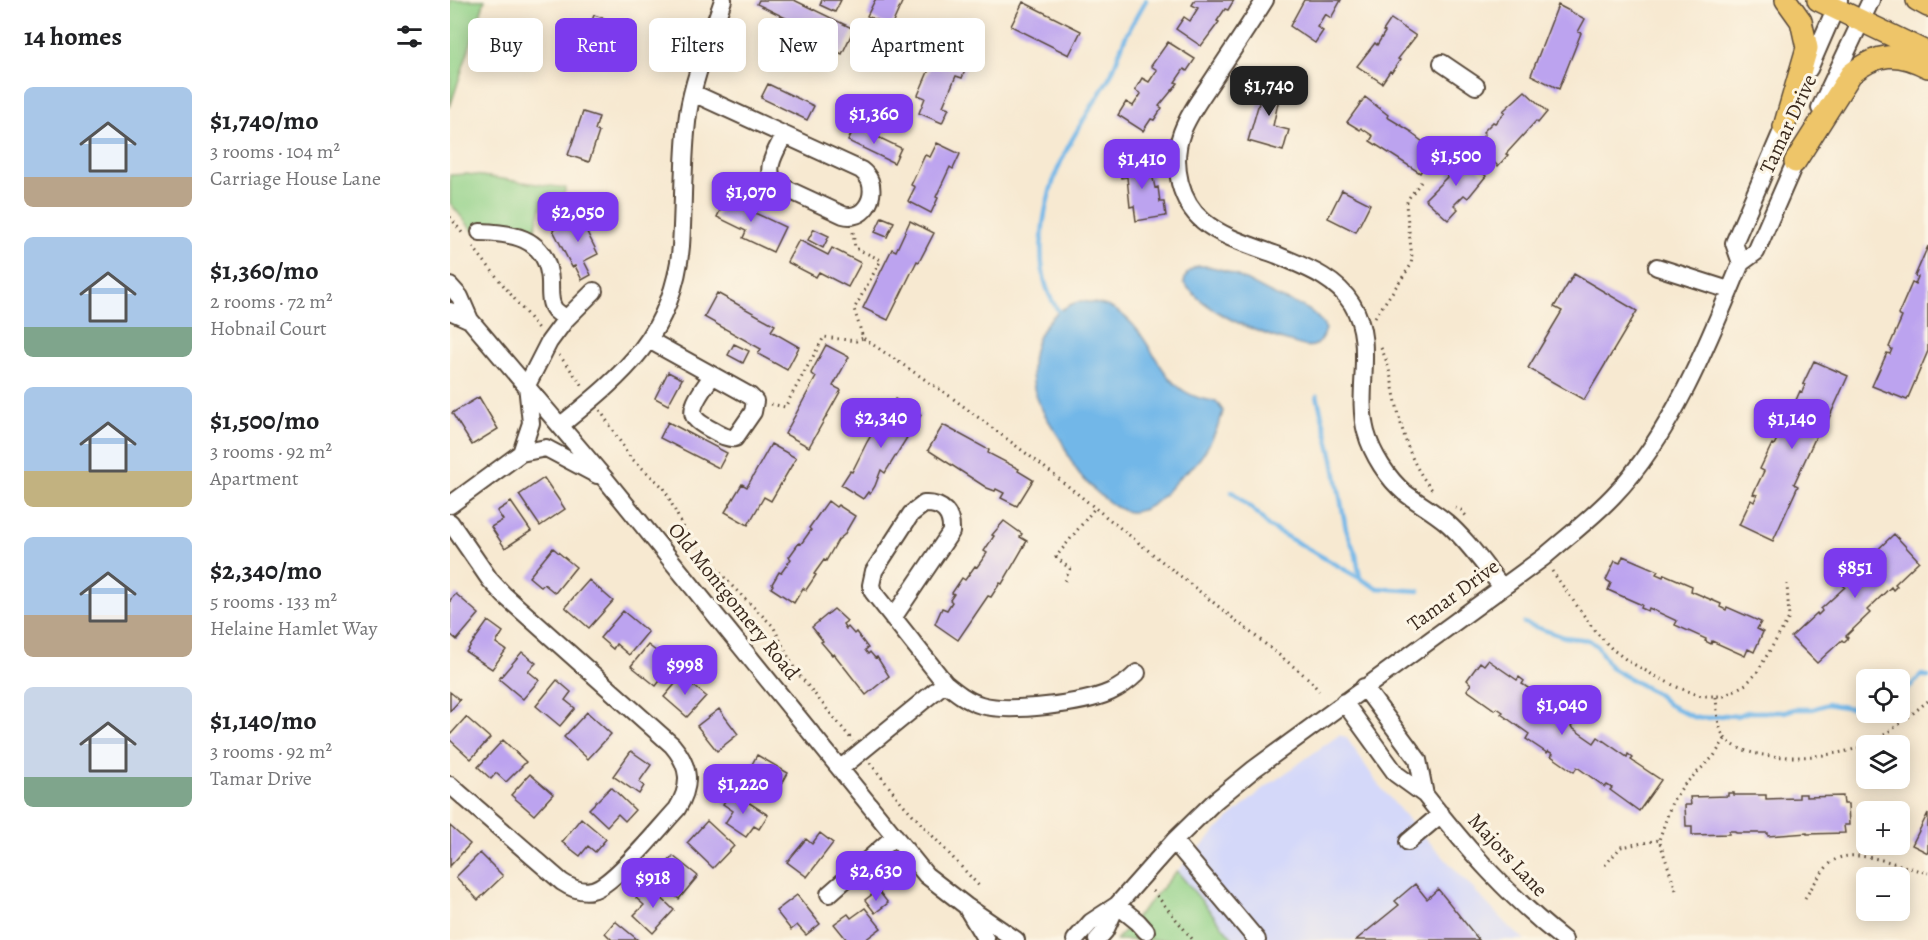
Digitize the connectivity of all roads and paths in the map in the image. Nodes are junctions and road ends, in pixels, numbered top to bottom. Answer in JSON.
{"nodes":[{"id":1,"x":723,"y":0,"type":"edge"},
{"id":2,"x":1265,"y":0,"type":"edge"},
{"id":3,"x":1786,"y":0,"type":"edge"},
{"id":4,"x":1871,"y":0,"type":"edge"},
{"id":5,"x":1917,"y":0,"type":"edge"},
{"id":6,"x":1831,"y":3,"type":"edge"},
{"id":7,"x":1928,"y":6,"type":"edge"},
{"id":8,"x":1861,"y":20,"type":"junction"},
{"id":9,"x":1928,"y":53,"type":"edge"},
{"id":10,"x":1442,"y":63,"type":"dead end"},
{"id":11,"x":1928,"y":67,"type":"edge"},
{"id":12,"x":1476,"y":86,"type":"dead end"},
{"id":13,"x":693,"y":93,"type":"junction"},
{"id":14,"x":1784,"y":127,"type":"junction"},
{"id":15,"x":784,"y":135,"type":"junction"},
{"id":16,"x":1795,"y":162,"type":"junction"},
{"id":17,"x":1421,"y":182,"type":"dead end"},
{"id":18,"x":450,"y":217,"type":"edge"},
{"id":19,"x":851,"y":217,"type":"junction"},
{"id":20,"x":480,"y":232,"type":"dead end"},
{"id":21,"x":1741,"y":263,"type":"junction"},
{"id":22,"x":1657,"y":267,"type":"dead end"},
{"id":23,"x":450,"y":286,"type":"edge"},
{"id":24,"x":1729,"y":290,"type":"junction"},
{"id":25,"x":594,"y":291,"type":"dead end"},
{"id":26,"x":450,"y":311,"type":"edge"},
{"id":27,"x":566,"y":319,"type":"junction"},
{"id":28,"x":470,"y":320,"type":"junction"},
{"id":29,"x":1374,"y":326,"type":"dead end"},
{"id":30,"x":863,"y":338,"type":"junction"},
{"id":31,"x":649,"y":340,"type":"junction"},
{"id":32,"x":549,"y":342,"type":"junction"},
{"id":33,"x":1378,"y":342,"type":"dead end"},
{"id":34,"x":712,"y":376,"type":"junction"},
{"id":35,"x":527,"y":385,"type":"junction"},
{"id":36,"x":587,"y":391,"type":"dead end"},
{"id":37,"x":755,"y":401,"type":"junction"},
{"id":38,"x":599,"y":408,"type":"dead end"},
{"id":39,"x":561,"y":425,"type":"junction"},
{"id":40,"x":521,"y":453,"type":"junction"},
{"id":41,"x":606,"y":480,"type":"junction"},
{"id":42,"x":1436,"y":494,"type":"dead end"},
{"id":43,"x":450,"y":505,"type":"edge"},
{"id":44,"x":1452,"y":507,"type":"dead end"},
{"id":45,"x":1094,"y":509,"type":"junction"},
{"id":46,"x":1468,"y":519,"type":"dead end"},
{"id":47,"x":450,"y":522,"type":"edge"},
{"id":48,"x":1544,"y":556,"type":"junction"},
{"id":49,"x":1065,"y":580,"type":"dead end"},
{"id":50,"x":1787,"y":584,"type":"dead end"},
{"id":51,"x":1502,"y":587,"type":"junction"},
{"id":52,"x":893,"y":618,"type":"junction"},
{"id":53,"x":1137,"y":673,"type":"dead end"},
{"id":54,"x":945,"y":683,"type":"junction"},
{"id":55,"x":1364,"y":687,"type":"junction"},
{"id":56,"x":1319,"y":691,"type":"dead end"},
{"id":57,"x":1716,"y":697,"type":"junction"},
{"id":58,"x":1928,"y":701,"type":"edge"},
{"id":59,"x":1344,"y":702,"type":"junction"},
{"id":60,"x":1725,"y":739,"type":"junction"},
{"id":61,"x":854,"y":742,"type":"dead end"},
{"id":62,"x":870,"y":763,"type":"dead end"},
{"id":63,"x":841,"y":768,"type":"junction"},
{"id":64,"x":450,"y":785,"type":"edge"},
{"id":65,"x":1425,"y":795,"type":"junction"},
{"id":66,"x":1441,"y":814,"type":"junction"},
{"id":67,"x":895,"y":836,"type":"junction"},
{"id":68,"x":1659,"y":840,"type":"junction"},
{"id":69,"x":1174,"y":841,"type":"junction"},
{"id":70,"x":1408,"y":842,"type":"dead end"},
{"id":71,"x":1605,"y":865,"type":"dead end"},
{"id":72,"x":1928,"y":873,"type":"edge"},
{"id":73,"x":980,"y":888,"type":"dead end"},
{"id":74,"x":1676,"y":890,"type":"dead end"},
{"id":75,"x":1153,"y":891,"type":"dead end"},
{"id":76,"x":829,"y":894,"type":"dead end"},
{"id":77,"x":1805,"y":898,"type":"dead end"},
{"id":78,"x":1117,"y":905,"type":"junction"},
{"id":79,"x":966,"y":906,"type":"junction"},
{"id":80,"x":1146,"y":931,"type":"dead end"},
{"id":81,"x":986,"y":940,"type":"edge"},
{"id":82,"x":1016,"y":940,"type":"edge"},
{"id":83,"x":1075,"y":940,"type":"edge"},
{"id":84,"x":1097,"y":940,"type":"edge"},
{"id":85,"x":1193,"y":940,"type":"edge"},
{"id":86,"x":1257,"y":940,"type":"edge"},
{"id":87,"x":1564,"y":940,"type":"edge"}],
"edges":[{"from":1,"to":13,"type":"street"},
{"from":2,"to":51,"type":"street"},
{"from":3,"to":14,"type":"main road"},
{"from":4,"to":8,"type":"street","name":"Tamar Drive"},
{"from":5,"to":7,"type":"main road"},
{"from":6,"to":8,"type":"main road"},
{"from":6,"to":14,"type":"street","name":"Tamar Drive"},
{"from":8,"to":9,"type":"main road"},
{"from":8,"to":16,"type":"street","name":"Tamar Drive"},
{"from":10,"to":12,"type":"street"},
{"from":11,"to":16,"type":"main road"},
{"from":13,"to":15,"type":"street"},
{"from":13,"to":31,"type":"street"},
{"from":14,"to":21,"type":"street","name":"Tamar Drive"},
{"from":15,"to":19,"type":"street"},
{"from":15,"to":19,"type":"street"},
{"from":16,"to":21,"type":"street","name":"Tamar Drive"},
{"from":17,"to":29,"type":"path"},
{"from":18,"to":32,"type":"path"},
{"from":19,"to":30,"type":"path"},
{"from":20,"to":27,"type":"street"},
{"from":21,"to":24,"type":"street","name":"Tamar Drive"},
{"from":22,"to":24,"type":"street"},
{"from":23,"to":28,"type":"street","name":"Old Montgomery Road"},
{"from":24,"to":48,"type":"street","name":"Tamar Drive"},
{"from":25,"to":27,"type":"street"},
{"from":26,"to":28,"type":"street","name":"Old Montgomery Road"},
{"from":27,"to":32,"type":"street"},
{"from":28,"to":35,"type":"street","name":"Old Montgomery Road"},
{"from":30,"to":37,"type":"path"},
{"from":30,"to":45,"type":"path"},
{"from":31,"to":34,"type":"street"},
{"from":31,"to":39,"type":"street"},
{"from":32,"to":35,"type":"street"},
{"from":32,"to":36,"type":"path"},
{"from":33,"to":42,"type":"path"},
{"from":34,"to":37,"type":"street"},
{"from":34,"to":37,"type":"street"},
{"from":35,"to":39,"type":"street","name":"Old Montgomery Road"},
{"from":35,"to":40,"type":"street"},
{"from":38,"to":61,"type":"path"},
{"from":39,"to":41,"type":"street","name":"Old Montgomery Road"},
{"from":40,"to":41,"type":"street"},
{"from":40,"to":43,"type":"street"},
{"from":41,"to":63,"type":"street","name":"Old Montgomery Road"},
{"from":44,"to":46,"type":"path"},
{"from":45,"to":49,"type":"path"},
{"from":45,"to":56,"type":"path"},
{"from":47,"to":64,"type":"street"},
{"from":48,"to":51,"type":"street","name":"Tamar Drive"},
{"from":48,"to":57,"type":"path"},
{"from":50,"to":57,"type":"path"},
{"from":51,"to":55,"type":"street","name":"Tamar Drive"},
{"from":52,"to":52,"type":"street"},
{"from":52,"to":54,"type":"street"},
{"from":53,"to":54,"type":"street"},
{"from":54,"to":63,"type":"street"},
{"from":55,"to":59,"type":"street","name":"Tamar Drive"},
{"from":55,"to":65,"type":"street","name":"Majors Lane"},
{"from":57,"to":60,"type":"path"},
{"from":58,"to":60,"type":"path"},
{"from":59,"to":65,"type":"street","name":"Majors Lane"},
{"from":59,"to":69,"type":"street","name":"Tamar Drive"},
{"from":60,"to":68,"type":"path"},
{"from":62,"to":73,"type":"path"},
{"from":63,"to":67,"type":"street","name":"Old Montgomery Road"},
{"from":65,"to":66,"type":"street","name":"Majors Lane"},
{"from":66,"to":70,"type":"street"},
{"from":66,"to":87,"type":"street","name":"Majors Lane"},
{"from":67,"to":76,"type":"street"},
{"from":67,"to":79,"type":"street","name":"Old Montgomery Road"},
{"from":68,"to":71,"type":"path"},
{"from":68,"to":74,"type":"path"},
{"from":69,"to":78,"type":"street","name":"Tamar Drive"},
{"from":69,"to":86,"type":"street"},
{"from":72,"to":77,"type":"path"},
{"from":75,"to":85,"type":"path"},
{"from":78,"to":80,"type":"street"},
{"from":78,"to":83,"type":"street","name":"Tamar Drive"},
{"from":78,"to":84,"type":"street","name":"Tamar Drive"},
{"from":79,"to":81,"type":"street","name":"Old Montgomery Road"},
{"from":79,"to":82,"type":"street","name":"Old Montgomery Road"}]}
